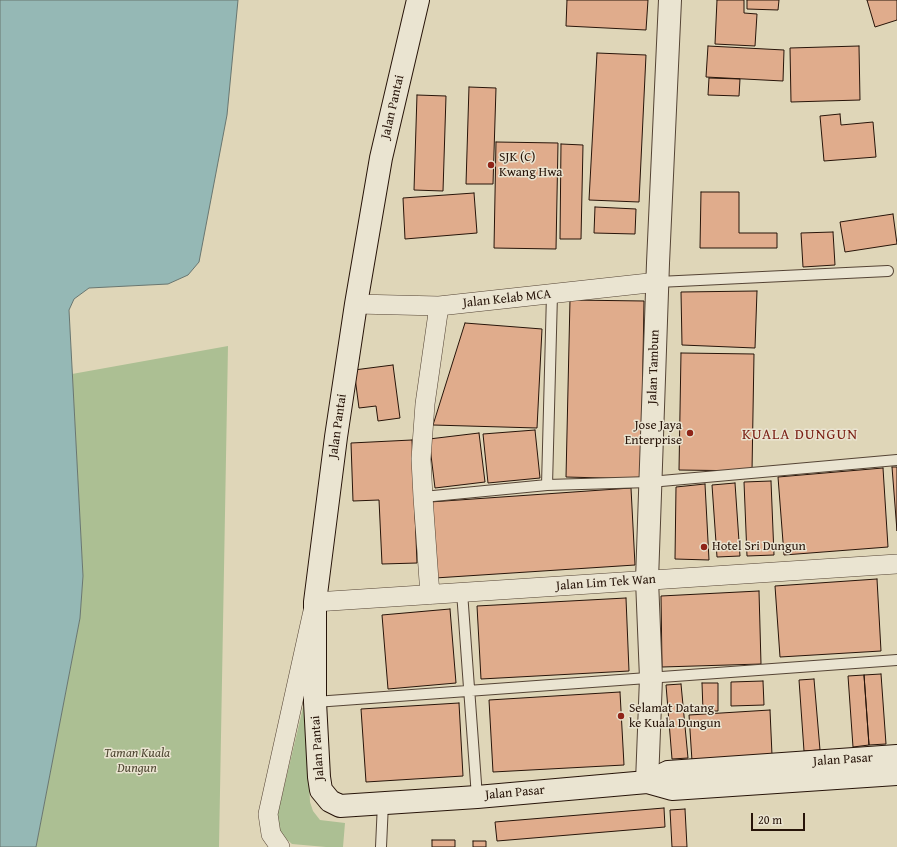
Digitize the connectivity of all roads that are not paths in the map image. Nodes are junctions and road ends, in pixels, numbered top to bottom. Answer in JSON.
{"nodes":[{"id":1,"x":418,"y":0,"type":"edge"},
{"id":2,"x":670,"y":0,"type":"edge"},
{"id":3,"x":888,"y":271,"type":"dead end"},
{"id":4,"x":658,"y":282,"type":"junction"},
{"id":5,"x":552,"y":294,"type":"junction"},
{"id":6,"x":356,"y":304,"type":"junction"},
{"id":7,"x":439,"y":306,"type":"junction"},
{"id":8,"x":897,"y":460,"type":"edge"},
{"id":9,"x":650,"y":482,"type":"junction"},
{"id":10,"x":547,"y":485,"type":"junction"},
{"id":11,"x":423,"y":497,"type":"junction"},
{"id":12,"x":897,"y":564,"type":"edge"},
{"id":13,"x":647,"y":580,"type":"junction"},
{"id":14,"x":462,"y":592,"type":"junction"},
{"id":15,"x":430,"y":595,"type":"junction"},
{"id":16,"x":315,"y":602,"type":"junction"},
{"id":17,"x":897,"y":660,"type":"edge"},
{"id":18,"x":651,"y":678,"type":"junction"},
{"id":19,"x":470,"y":691,"type":"junction"},
{"id":20,"x":315,"y":702,"type":"junction"},
{"id":21,"x":897,"y":756,"type":"edge"},
{"id":22,"x":897,"y":774,"type":"edge"},
{"id":23,"x":648,"y":782,"type":"junction"},
{"id":24,"x":477,"y":796,"type":"junction"},
{"id":25,"x":382,"y":803,"type":"junction"},
{"id":26,"x":280,"y":847,"type":"edge"},
{"id":27,"x":381,"y":847,"type":"edge"}],
"edges":[{"from":1,"to":6,"type":"main road","name":"Jalan Pantai"},
{"from":2,"to":4,"type":"main road","name":"Jalan Tambun"},
{"from":3,"to":4,"type":"lane"},
{"from":4,"to":5,"type":"street","name":"Jalan Kelab MCA"},
{"from":4,"to":9,"type":"main road","name":"Jalan Tambun"},
{"from":5,"to":7,"type":"street","name":"Jalan Kelab MCA"},
{"from":5,"to":10,"type":"lane"},
{"from":6,"to":7,"type":"street","name":"Jalan Kelab MCA"},
{"from":6,"to":16,"type":"main road","name":"Jalan Pantai"},
{"from":7,"to":11,"type":"street"},
{"from":8,"to":9,"type":"lane"},
{"from":9,"to":10,"type":"lane"},
{"from":9,"to":13,"type":"main road","name":"Jalan Tambun"},
{"from":10,"to":11,"type":"lane"},
{"from":11,"to":15,"type":"street"},
{"from":12,"to":13,"type":"street","name":"Jalan Lim Tek Wan"},
{"from":13,"to":14,"type":"street","name":"Jalan Lim Tek Wan"},
{"from":13,"to":18,"type":"main road","name":"Jalan Tambun"},
{"from":14,"to":15,"type":"street","name":"Jalan Lim Tek Wan"},
{"from":14,"to":19,"type":"lane"},
{"from":15,"to":16,"type":"street","name":"Jalan Lim Tek Wan"},
{"from":16,"to":20,"type":"main road","name":"Jalan Pantai"},
{"from":16,"to":26,"type":"street"},
{"from":17,"to":18,"type":"lane"},
{"from":18,"to":19,"type":"lane"},
{"from":18,"to":23,"type":"main road","name":"Jalan Tambun"},
{"from":19,"to":20,"type":"lane"},
{"from":19,"to":24,"type":"lane"},
{"from":20,"to":25,"type":"main road","name":"Jalan Pantai"},
{"from":21,"to":23,"type":"main road","name":"Jalan Pasar"},
{"from":22,"to":23,"type":"main road","name":"Jalan Pasar"},
{"from":23,"to":24,"type":"main road","name":"Jalan Pasar"},
{"from":24,"to":25,"type":"main road","name":"Jalan Pasar"},
{"from":25,"to":27,"type":"lane"}]}
